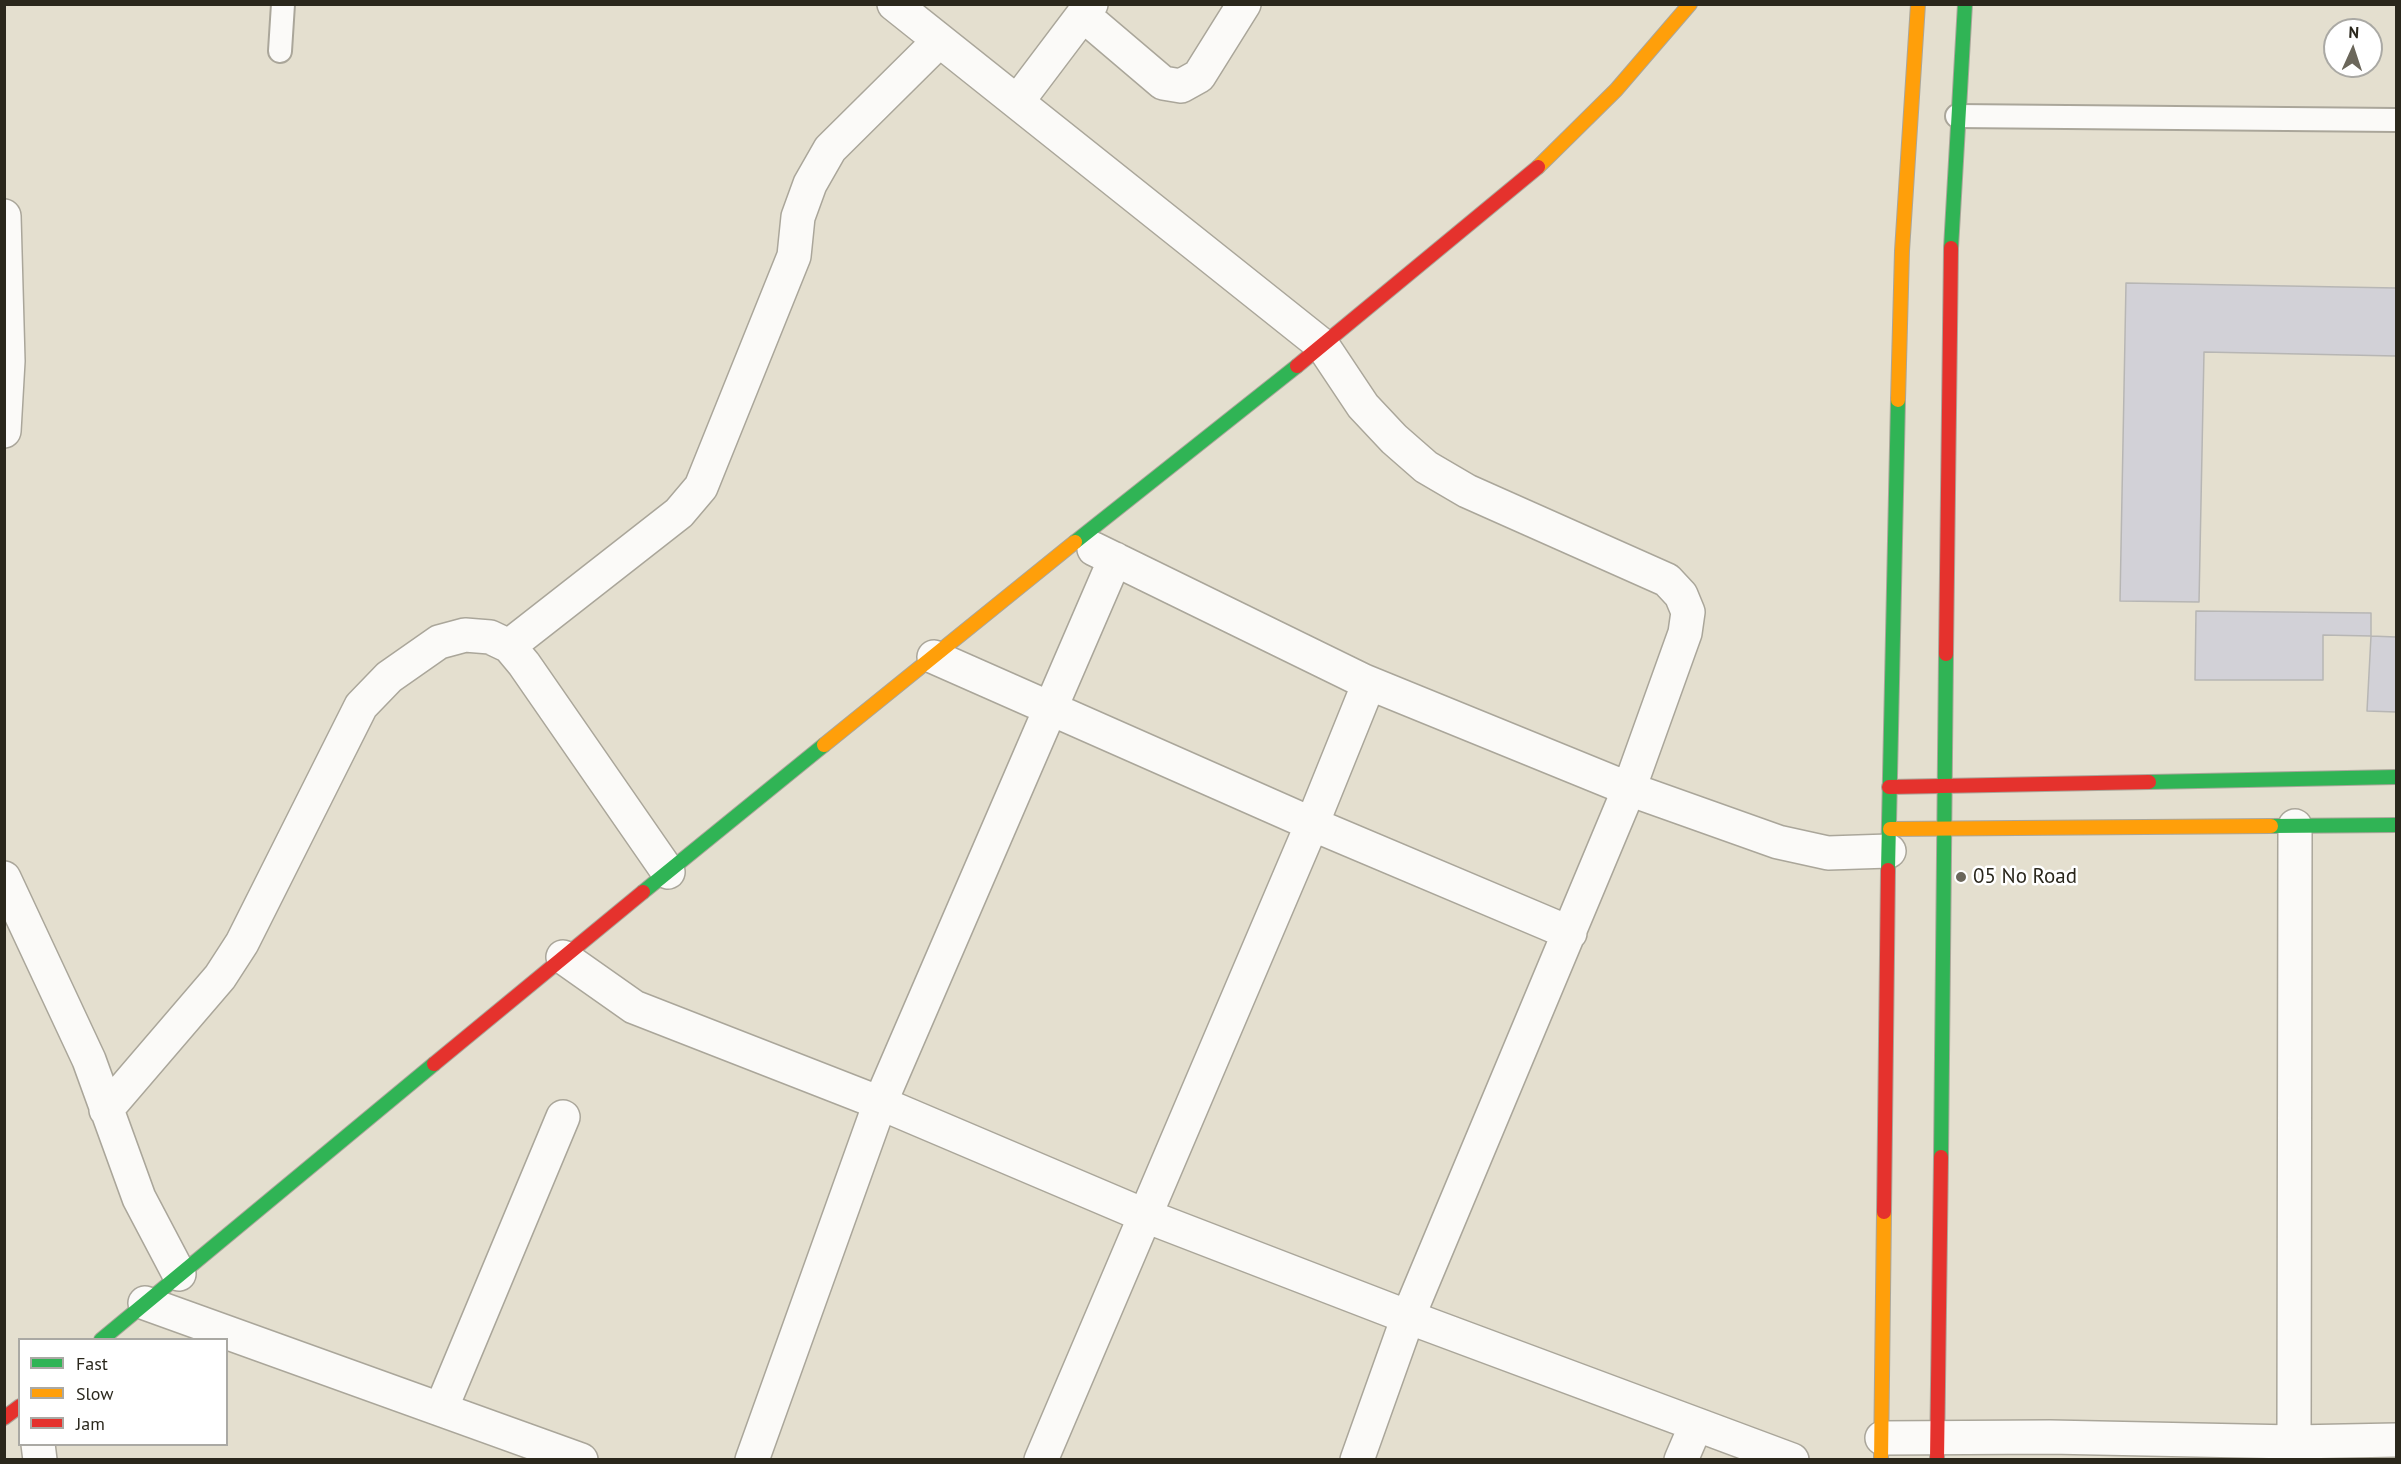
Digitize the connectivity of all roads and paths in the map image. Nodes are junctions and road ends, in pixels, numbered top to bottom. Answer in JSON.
{"nodes":[{"id":1,"x":283,"y":4,"type":"edge"},
{"id":2,"x":894,"y":4,"type":"edge"},
{"id":3,"x":1245,"y":4,"type":"edge"},
{"id":4,"x":1690,"y":4,"type":"edge"},
{"id":5,"x":1918,"y":4,"type":"edge"},
{"id":6,"x":1965,"y":4,"type":"edge"},
{"id":7,"x":1087,"y":10,"type":"edge"},
{"id":8,"x":939,"y":41,"type":"junction"},
{"id":9,"x":280,"y":51,"type":"dead end"},
{"id":10,"x":1017,"y":102,"type":"junction"},
{"id":11,"x":1957,"y":116,"type":"junction"},
{"id":12,"x":2397,"y":120,"type":"edge"},
{"id":13,"x":4,"y":216,"type":"edge"},
{"id":14,"x":5,"y":237,"type":"edge"},
{"id":15,"x":1323,"y":346,"type":"junction"},
{"id":16,"x":4,"y":431,"type":"edge"},
{"id":17,"x":1077,"y":540,"type":"junction"},
{"id":18,"x":1115,"y":559,"type":"junction"},
{"id":19,"x":509,"y":646,"type":"junction"},
{"id":20,"x":934,"y":657,"type":"junction"},
{"id":21,"x":1369,"y":683,"type":"junction"},
{"id":22,"x":1051,"y":707,"type":"junction"},
{"id":23,"x":2397,"y":777,"type":"edge"},
{"id":24,"x":1889,"y":787,"type":"junction"},
{"id":25,"x":1944,"y":787,"type":"junction"},
{"id":26,"x":1629,"y":789,"type":"junction"},
{"id":27,"x":1312,"y":824,"type":"junction"},
{"id":28,"x":2397,"y":825,"type":"edge"},
{"id":29,"x":2295,"y":826,"type":"junction"},
{"id":30,"x":1944,"y":829,"type":"junction"},
{"id":31,"x":1889,"y":840,"type":"junction"},
{"id":32,"x":668,"y":872,"type":"junction"},
{"id":33,"x":4,"y":878,"type":"edge"},
{"id":34,"x":1570,"y":933,"type":"junction"},
{"id":35,"x":563,"y":957,"type":"junction"},
{"id":36,"x":880,"y":1103,"type":"junction"},
{"id":37,"x":106,"y":1110,"type":"junction"},
{"id":38,"x":563,"y":1117,"type":"dead end"},
{"id":39,"x":1146,"y":1216,"type":"junction"},
{"id":40,"x":179,"y":1274,"type":"junction"},
{"id":41,"x":145,"y":1303,"type":"junction"},
{"id":42,"x":1408,"y":1317,"type":"junction"},
{"id":43,"x":103,"y":1338,"type":"edge"},
{"id":44,"x":18,"y":1408,"type":"edge"},
{"id":45,"x":441,"y":1409,"type":"junction"},
{"id":46,"x":4,"y":1418,"type":"edge"},
{"id":47,"x":1696,"y":1425,"type":"junction"},
{"id":48,"x":2397,"y":1440,"type":"edge"},
{"id":49,"x":2294,"y":1442,"type":"junction"},
{"id":50,"x":1937,"y":1448,"type":"edge"},
{"id":51,"x":1881,"y":1449,"type":"edge"},
{"id":52,"x":581,"y":1460,"type":"edge"},
{"id":53,"x":752,"y":1460,"type":"edge"},
{"id":54,"x":1041,"y":1460,"type":"edge"},
{"id":55,"x":1357,"y":1460,"type":"edge"},
{"id":56,"x":1682,"y":1460,"type":"edge"},
{"id":57,"x":1792,"y":1460,"type":"edge"}],
"edges":[{"from":1,"to":9,"type":"lane"},
{"from":2,"to":8,"type":"street"},
{"from":3,"to":7,"type":"street"},
{"from":4,"to":15,"type":"street"},
{"from":5,"to":24,"type":"street"},
{"from":6,"to":11,"type":"street"},
{"from":7,"to":10,"type":"street"},
{"from":8,"to":10,"type":"street"},
{"from":8,"to":19,"type":"street"},
{"from":10,"to":15,"type":"street"},
{"from":11,"to":12,"type":"lane"},
{"from":11,"to":25,"type":"street"},
{"from":13,"to":14,"type":"street"},
{"from":14,"to":16,"type":"street"},
{"from":15,"to":17,"type":"street"},
{"from":15,"to":26,"type":"street"},
{"from":17,"to":18,"type":"street"},
{"from":17,"to":20,"type":"street"},
{"from":18,"to":21,"type":"street"},
{"from":18,"to":22,"type":"street"},
{"from":19,"to":32,"type":"street"},
{"from":19,"to":37,"type":"street"},
{"from":20,"to":22,"type":"street"},
{"from":20,"to":32,"type":"street"},
{"from":21,"to":26,"type":"street"},
{"from":21,"to":27,"type":"street"},
{"from":22,"to":27,"type":"street"},
{"from":22,"to":36,"type":"street"},
{"from":23,"to":25,"type":"street"},
{"from":24,"to":25,"type":"street"},
{"from":24,"to":31,"type":"street"},
{"from":25,"to":30,"type":"street"},
{"from":26,"to":31,"type":"street"},
{"from":26,"to":34,"type":"street"},
{"from":27,"to":34,"type":"street"},
{"from":27,"to":39,"type":"street"},
{"from":28,"to":29,"type":"street"},
{"from":29,"to":30,"type":"street"},
{"from":29,"to":49,"type":"street"},
{"from":30,"to":31,"type":"street"},
{"from":30,"to":50,"type":"street"},
{"from":31,"to":51,"type":"street"},
{"from":32,"to":35,"type":"street"},
{"from":33,"to":37,"type":"street"},
{"from":34,"to":42,"type":"street"},
{"from":35,"to":36,"type":"street"},
{"from":35,"to":40,"type":"street"},
{"from":36,"to":39,"type":"street"},
{"from":36,"to":53,"type":"street"},
{"from":37,"to":40,"type":"street"},
{"from":38,"to":45,"type":"street"},
{"from":39,"to":42,"type":"street"},
{"from":39,"to":54,"type":"street"},
{"from":40,"to":41,"type":"street"},
{"from":41,"to":43,"type":"street"},
{"from":41,"to":45,"type":"street"},
{"from":42,"to":47,"type":"street"},
{"from":42,"to":55,"type":"street"},
{"from":44,"to":46,"type":"street"},
{"from":45,"to":52,"type":"street"},
{"from":47,"to":56,"type":"street"},
{"from":47,"to":57,"type":"street"},
{"from":48,"to":49,"type":"street"},
{"from":49,"to":50,"type":"street"},
{"from":50,"to":51,"type":"street"}]}
